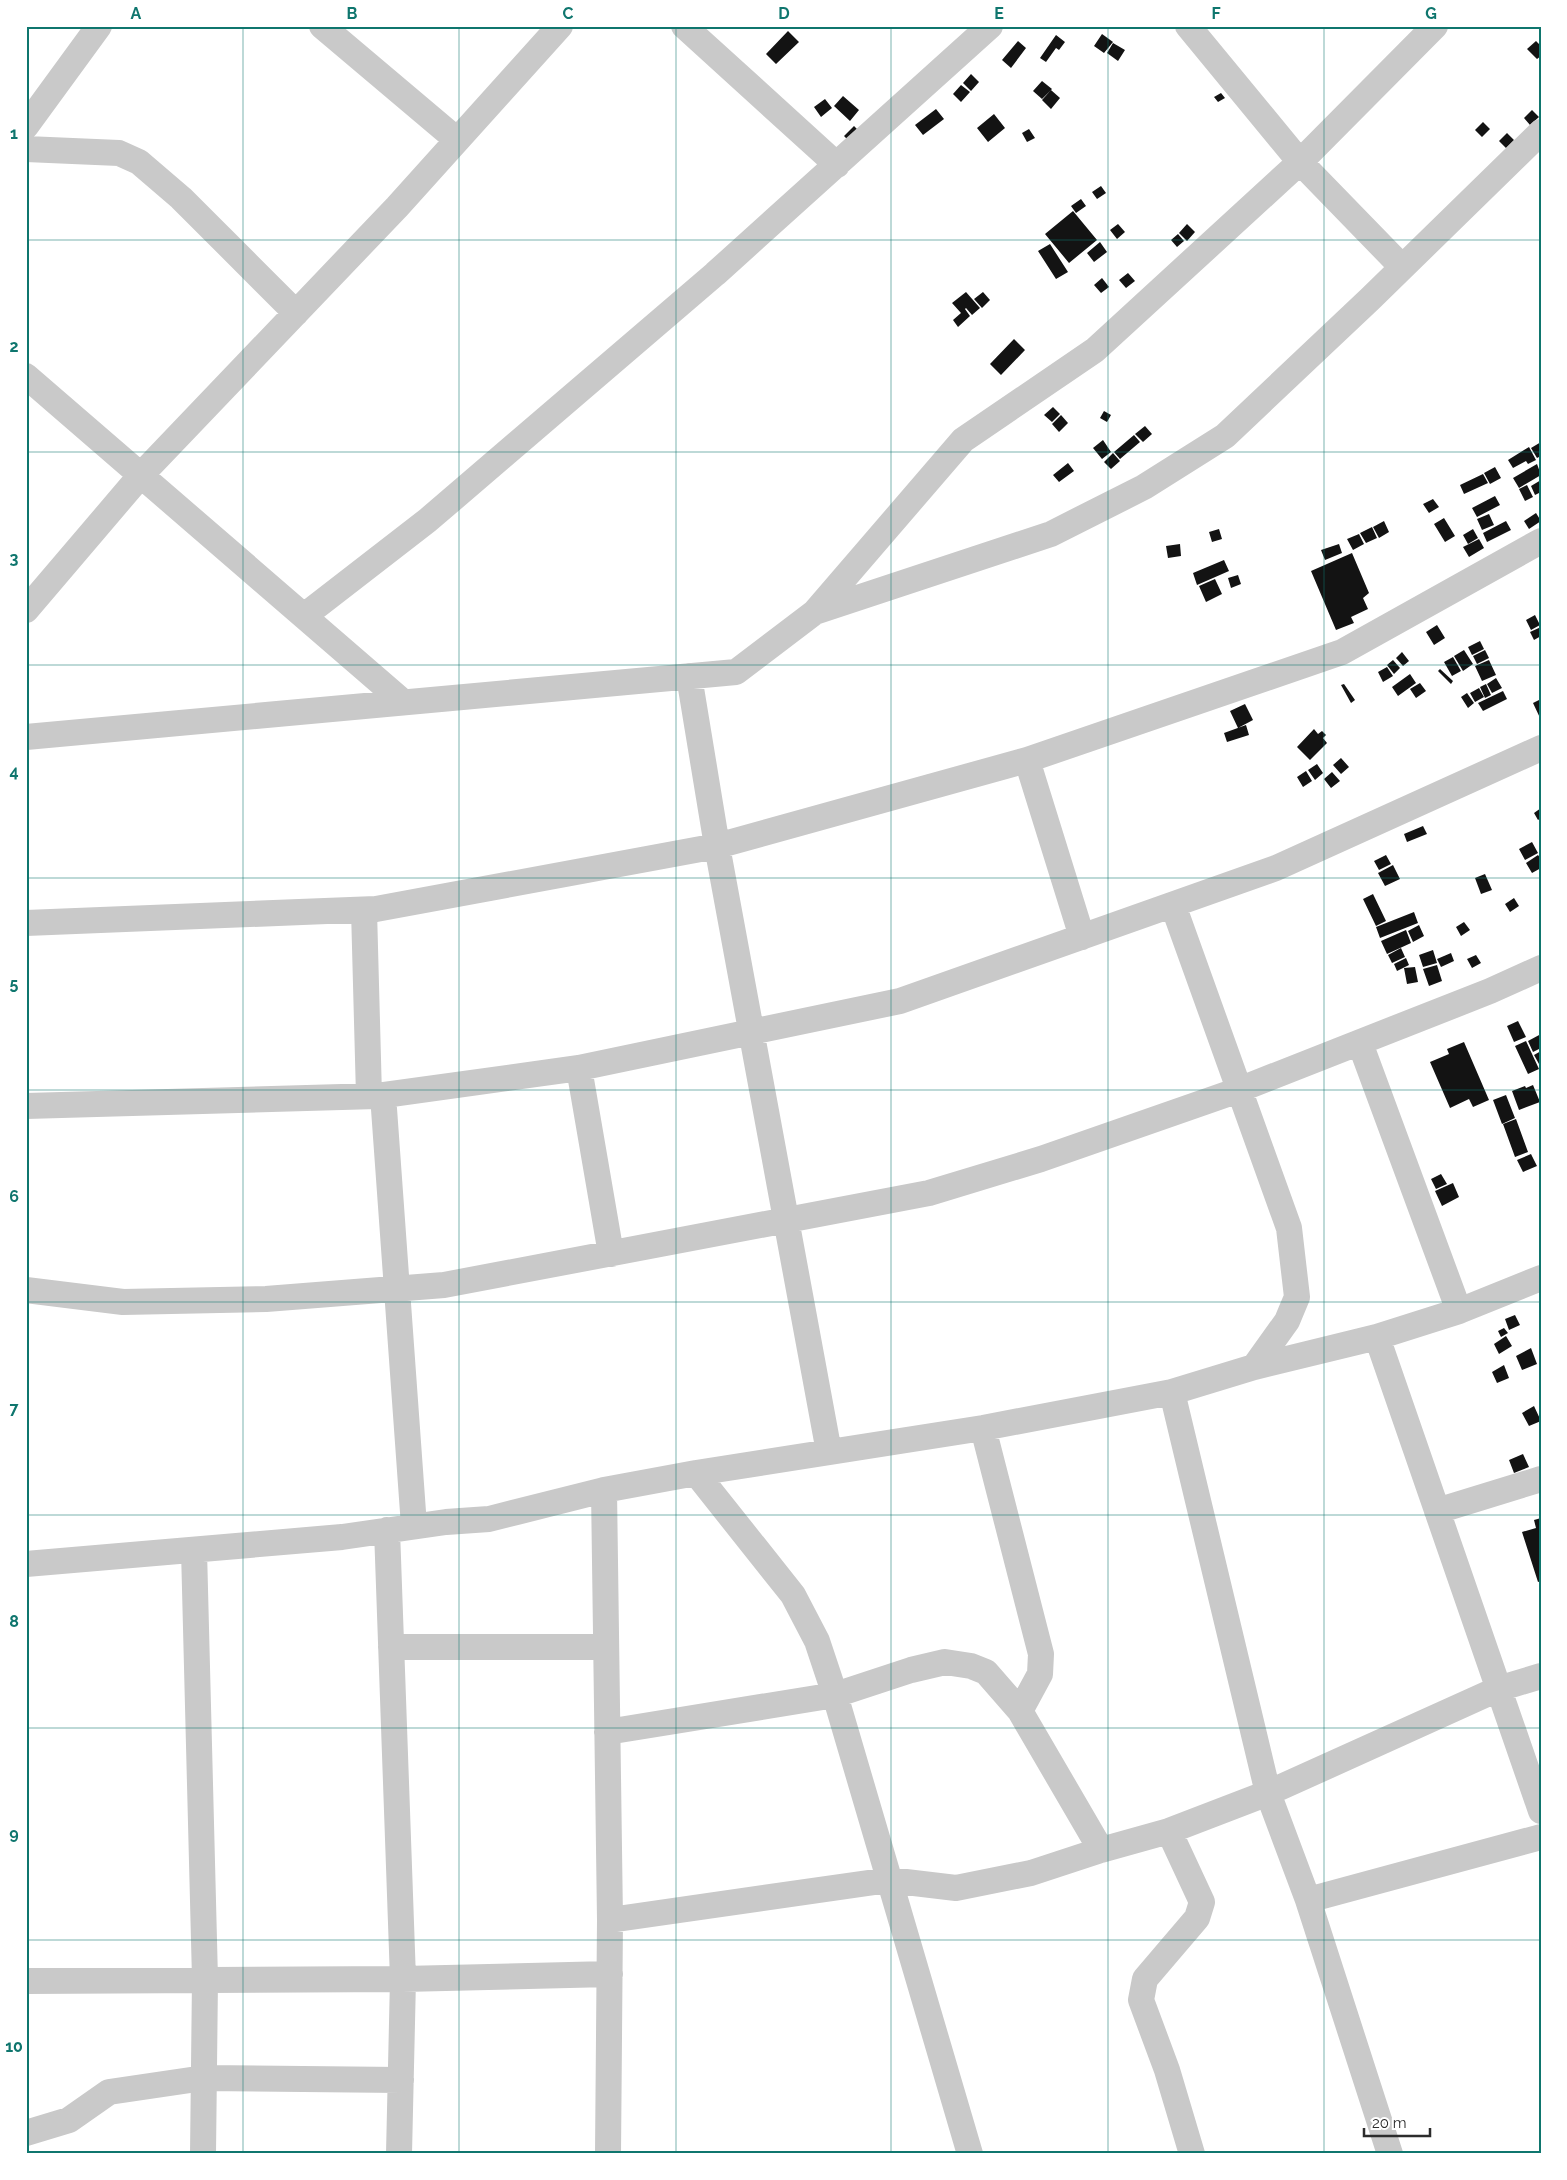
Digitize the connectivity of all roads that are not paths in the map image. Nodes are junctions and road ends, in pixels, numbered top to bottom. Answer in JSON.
{"nodes":[{"id":1,"x":99,"y":26,"type":"edge"},
{"id":2,"x":322,"y":26,"type":"edge"},
{"id":3,"x":560,"y":26,"type":"edge"},
{"id":4,"x":684,"y":26,"type":"edge"},
{"id":5,"x":990,"y":26,"type":"edge"},
{"id":6,"x":1435,"y":26,"type":"edge"},
{"id":7,"x":1202,"y":31,"type":"edge"},
{"id":8,"x":26,"y":126,"type":"edge"},
{"id":9,"x":1541,"y":132,"type":"edge"},
{"id":10,"x":458,"y":140,"type":"junction"},
{"id":11,"x":26,"y":149,"type":"edge"},
{"id":12,"x":1300,"y":162,"type":"junction"},
{"id":13,"x":837,"y":165,"type":"junction"},
{"id":14,"x":1402,"y":267,"type":"junction"},
{"id":15,"x":296,"y":313,"type":"junction"},
{"id":16,"x":26,"y":376,"type":"edge"},
{"id":17,"x":141,"y":475,"type":"junction"},
{"id":18,"x":1541,"y":542,"type":"edge"},
{"id":19,"x":26,"y":610,"type":"edge"},
{"id":20,"x":815,"y":612,"type":"junction"},
{"id":21,"x":304,"y":616,"type":"junction"},
{"id":22,"x":690,"y":676,"type":"junction"},
{"id":23,"x":402,"y":701,"type":"junction"},
{"id":24,"x":26,"y":737,"type":"edge"},
{"id":25,"x":1541,"y":748,"type":"edge"},
{"id":26,"x":1027,"y":760,"type":"junction"},
{"id":27,"x":717,"y":846,"type":"junction"},
{"id":28,"x":1172,"y":905,"type":"junction"},
{"id":29,"x":364,"y":910,"type":"junction"},
{"id":30,"x":26,"y":923,"type":"edge"},
{"id":31,"x":1082,"y":937,"type":"junction"},
{"id":32,"x":1541,"y":968,"type":"edge"},
{"id":33,"x":752,"y":1032,"type":"junction"},
{"id":34,"x":1360,"y":1043,"type":"junction"},
{"id":35,"x":579,"y":1068,"type":"junction"},
{"id":36,"x":1239,"y":1090,"type":"junction"},
{"id":37,"x":376,"y":1096,"type":"junction"},
{"id":38,"x":26,"y":1106,"type":"edge"},
{"id":39,"x":786,"y":1221,"type":"junction"},
{"id":40,"x":611,"y":1254,"type":"junction"},
{"id":41,"x":1541,"y":1278,"type":"edge"},
{"id":42,"x":397,"y":1289,"type":"junction"},
{"id":43,"x":26,"y":1290,"type":"edge"},
{"id":44,"x":1459,"y":1311,"type":"junction"},
{"id":45,"x":1377,"y":1337,"type":"junction"},
{"id":46,"x":1254,"y":1366,"type":"junction"},
{"id":47,"x":1172,"y":1392,"type":"junction"},
{"id":48,"x":983,"y":1428,"type":"junction"},
{"id":49,"x":829,"y":1452,"type":"junction"},
{"id":50,"x":696,"y":1473,"type":"junction"},
{"id":51,"x":1541,"y":1478,"type":"edge"},
{"id":52,"x":604,"y":1490,"type":"junction"},
{"id":53,"x":1437,"y":1511,"type":"junction"},
{"id":54,"x":414,"y":1526,"type":"junction"},
{"id":55,"x":387,"y":1530,"type":"junction"},
{"id":56,"x":194,"y":1550,"type":"junction"},
{"id":57,"x":26,"y":1564,"type":"edge"},
{"id":58,"x":391,"y":1647,"type":"junction"},
{"id":59,"x":606,"y":1647,"type":"junction"},
{"id":60,"x":1541,"y":1676,"type":"edge"},
{"id":61,"x":1498,"y":1689,"type":"junction"},
{"id":62,"x":835,"y":1695,"type":"junction"},
{"id":63,"x":1020,"y":1711,"type":"junction"},
{"id":64,"x":607,"y":1732,"type":"junction"},
{"id":65,"x":1268,"y":1793,"type":"junction"},
{"id":66,"x":1541,"y":1811,"type":"edge"},
{"id":67,"x":1169,"y":1831,"type":"junction"},
{"id":68,"x":1541,"y":1837,"type":"edge"},
{"id":69,"x":1102,"y":1850,"type":"junction"},
{"id":70,"x":889,"y":1880,"type":"junction"},
{"id":71,"x":1308,"y":1900,"type":"junction"},
{"id":72,"x":610,"y":1920,"type":"junction"},
{"id":73,"x":610,"y":1974,"type":"junction"},
{"id":74,"x":204,"y":1979,"type":"junction"},
{"id":75,"x":403,"y":1979,"type":"junction"},
{"id":76,"x":26,"y":1981,"type":"edge"},
{"id":77,"x":204,"y":2078,"type":"junction"},
{"id":78,"x":401,"y":2080,"type":"junction"},
{"id":79,"x":26,"y":2133,"type":"edge"},
{"id":80,"x":203,"y":2154,"type":"edge"},
{"id":81,"x":399,"y":2154,"type":"edge"},
{"id":82,"x":608,"y":2154,"type":"edge"},
{"id":83,"x":970,"y":2154,"type":"edge"},
{"id":84,"x":1192,"y":2154,"type":"edge"},
{"id":85,"x":1390,"y":2154,"type":"edge"}],
"edges":[{"from":1,"to":8,"type":"street"},
{"from":2,"to":10,"type":"street"},
{"from":3,"to":10,"type":"street"},
{"from":4,"to":13,"type":"street"},
{"from":5,"to":13,"type":"street"},
{"from":6,"to":12,"type":"street"},
{"from":7,"to":12,"type":"street"},
{"from":9,"to":14,"type":"street"},
{"from":10,"to":15,"type":"street"},
{"from":11,"to":15,"type":"street"},
{"from":12,"to":14,"type":"street"},
{"from":12,"to":20,"type":"street"},
{"from":13,"to":21,"type":"street"},
{"from":14,"to":20,"type":"street"},
{"from":15,"to":17,"type":"street"},
{"from":16,"to":17,"type":"street"},
{"from":17,"to":19,"type":"street"},
{"from":17,"to":21,"type":"street"},
{"from":18,"to":26,"type":"street"},
{"from":20,"to":22,"type":"street"},
{"from":21,"to":23,"type":"street"},
{"from":22,"to":23,"type":"street"},
{"from":22,"to":27,"type":"street"},
{"from":23,"to":24,"type":"street"},
{"from":25,"to":28,"type":"street"},
{"from":26,"to":27,"type":"street"},
{"from":26,"to":31,"type":"street"},
{"from":27,"to":29,"type":"street"},
{"from":27,"to":33,"type":"street"},
{"from":28,"to":31,"type":"street"},
{"from":28,"to":36,"type":"street"},
{"from":29,"to":30,"type":"street"},
{"from":29,"to":37,"type":"street"},
{"from":31,"to":33,"type":"street"},
{"from":32,"to":34,"type":"street"},
{"from":33,"to":35,"type":"street"},
{"from":33,"to":39,"type":"street"},
{"from":34,"to":36,"type":"street"},
{"from":34,"to":44,"type":"street"},
{"from":35,"to":37,"type":"street"},
{"from":35,"to":40,"type":"street"},
{"from":36,"to":39,"type":"street"},
{"from":36,"to":46,"type":"street"},
{"from":37,"to":38,"type":"street"},
{"from":37,"to":42,"type":"street"},
{"from":39,"to":40,"type":"street"},
{"from":39,"to":49,"type":"street"},
{"from":40,"to":42,"type":"street"},
{"from":41,"to":44,"type":"street"},
{"from":42,"to":43,"type":"street"},
{"from":42,"to":54,"type":"street"},
{"from":44,"to":45,"type":"street"},
{"from":45,"to":46,"type":"street"},
{"from":45,"to":53,"type":"street"},
{"from":46,"to":47,"type":"street"},
{"from":47,"to":48,"type":"street"},
{"from":47,"to":65,"type":"street"},
{"from":48,"to":49,"type":"street"},
{"from":48,"to":63,"type":"street"},
{"from":49,"to":50,"type":"street"},
{"from":50,"to":52,"type":"street"},
{"from":50,"to":62,"type":"street"},
{"from":51,"to":53,"type":"street"},
{"from":52,"to":54,"type":"street"},
{"from":52,"to":59,"type":"street"},
{"from":53,"to":61,"type":"street"},
{"from":54,"to":55,"type":"street"},
{"from":55,"to":56,"type":"street"},
{"from":55,"to":58,"type":"street"},
{"from":56,"to":57,"type":"street"},
{"from":56,"to":74,"type":"street"},
{"from":58,"to":59,"type":"street"},
{"from":58,"to":75,"type":"street"},
{"from":59,"to":64,"type":"street"},
{"from":60,"to":61,"type":"street"},
{"from":61,"to":65,"type":"street"},
{"from":61,"to":66,"type":"street"},
{"from":62,"to":63,"type":"street"},
{"from":62,"to":64,"type":"street"},
{"from":62,"to":70,"type":"street"},
{"from":63,"to":69,"type":"street"},
{"from":64,"to":72,"type":"street"},
{"from":65,"to":67,"type":"street"},
{"from":65,"to":71,"type":"street"},
{"from":67,"to":69,"type":"street"},
{"from":67,"to":84,"type":"street"},
{"from":68,"to":71,"type":"street"},
{"from":69,"to":70,"type":"street"},
{"from":70,"to":72,"type":"street"},
{"from":70,"to":83,"type":"street"},
{"from":71,"to":85,"type":"street"},
{"from":72,"to":73,"type":"street"},
{"from":73,"to":75,"type":"street"},
{"from":73,"to":82,"type":"street"},
{"from":74,"to":75,"type":"street"},
{"from":74,"to":76,"type":"street"},
{"from":74,"to":77,"type":"street"},
{"from":75,"to":78,"type":"street"},
{"from":77,"to":78,"type":"street"},
{"from":77,"to":79,"type":"street"},
{"from":77,"to":80,"type":"street"},
{"from":78,"to":81,"type":"street"}]}
